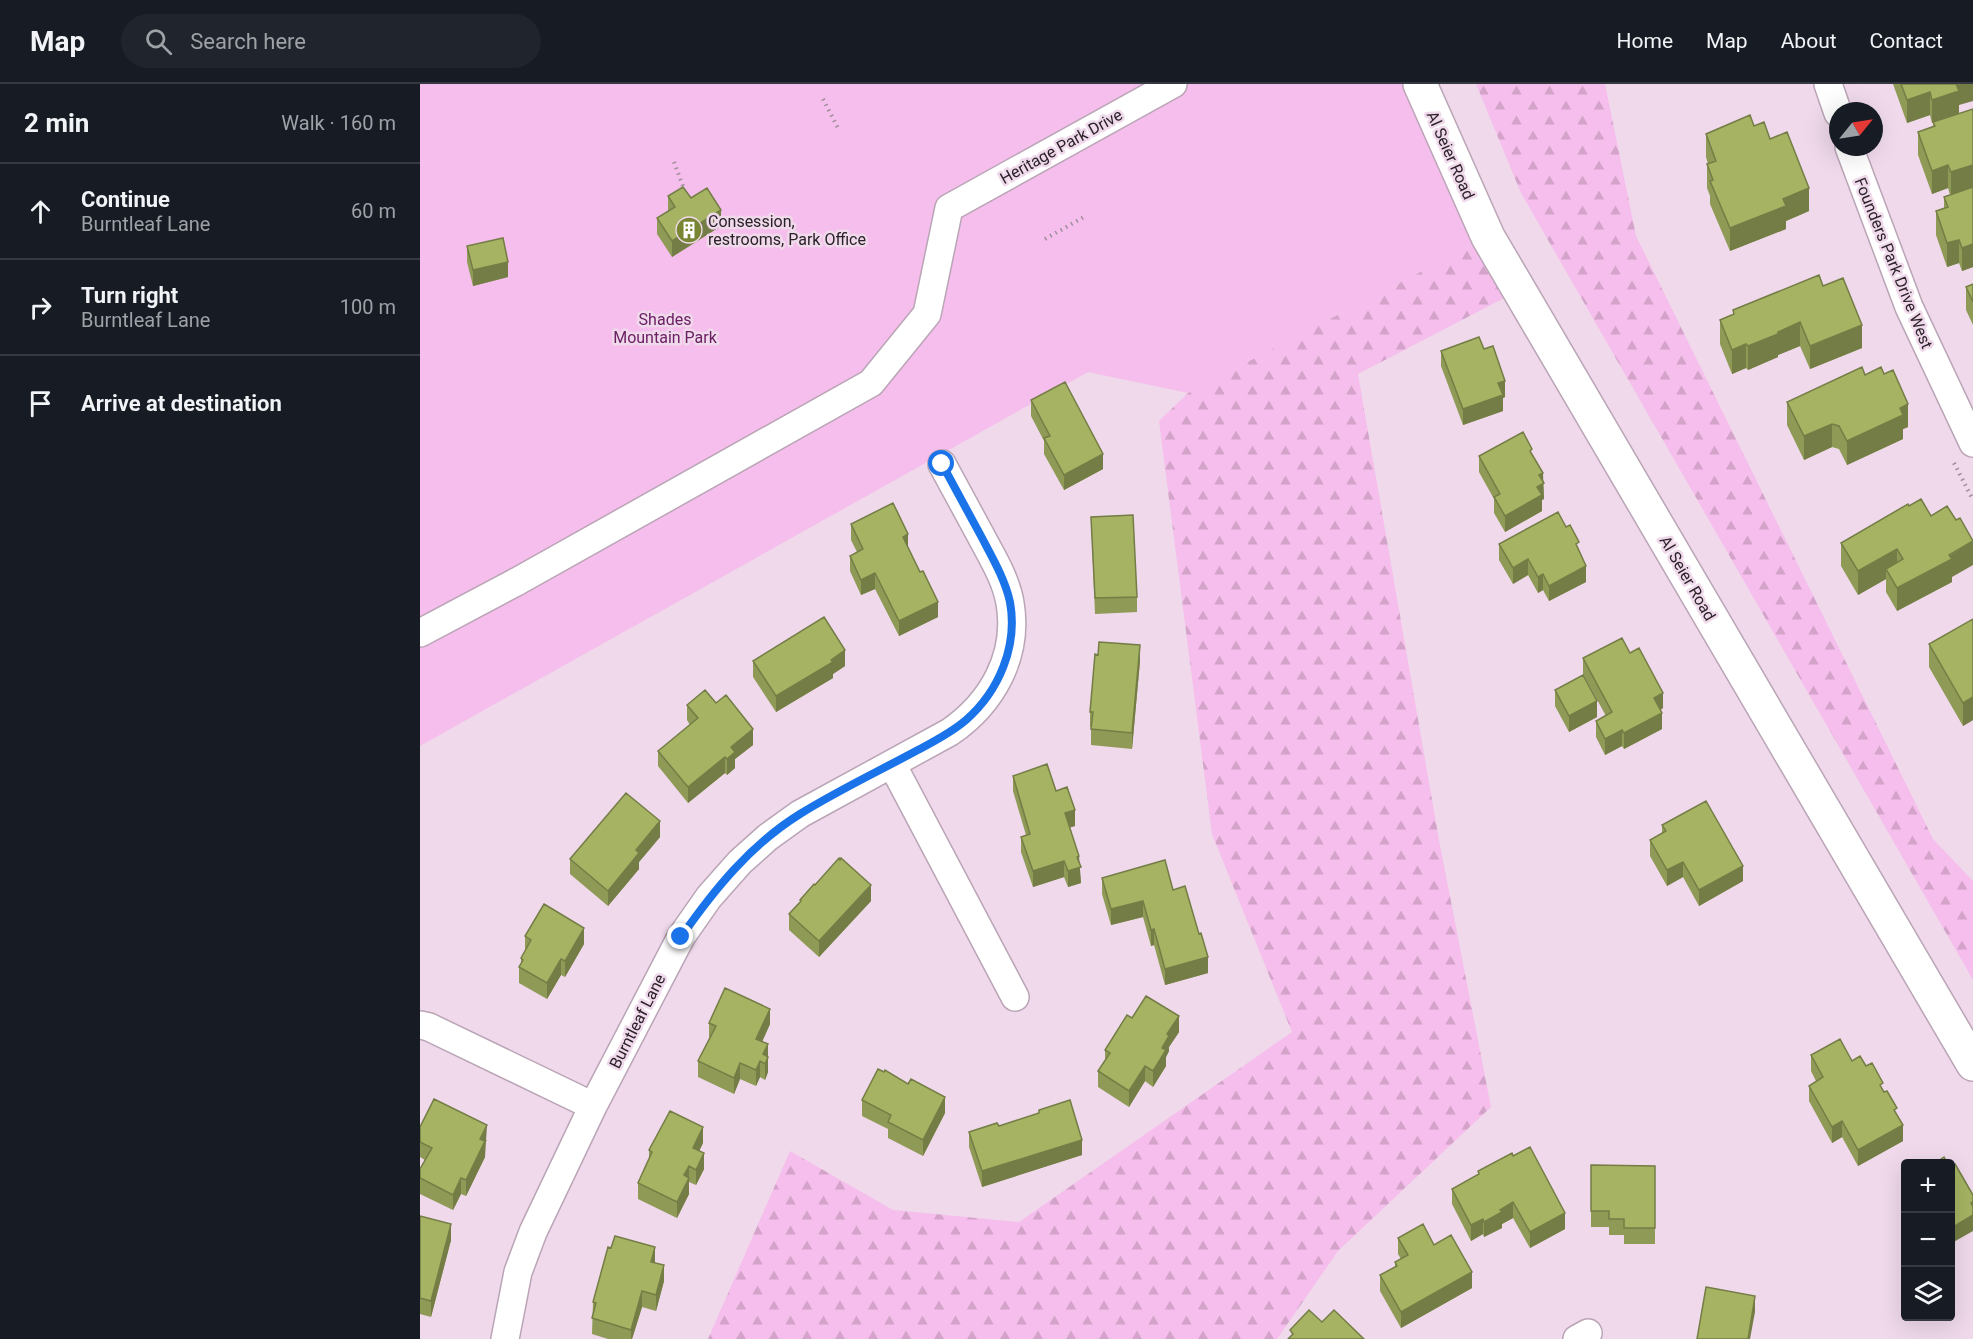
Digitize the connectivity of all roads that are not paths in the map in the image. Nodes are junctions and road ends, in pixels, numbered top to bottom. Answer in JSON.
{"nodes":[{"id":1,"x":1173,"y":84,"type":"edge"},
{"id":2,"x":1420,"y":84,"type":"edge"},
{"id":3,"x":1828,"y":84,"type":"edge"},
{"id":4,"x":1834,"y":102,"type":"edge"},
{"id":5,"x":1852,"y":156,"type":"edge"},
{"id":6,"x":1973,"y":443,"type":"edge"},
{"id":7,"x":942,"y":464,"type":"dead end"},
{"id":8,"x":420,"y":633,"type":"edge"},
{"id":9,"x":892,"y":764,"type":"junction"},
{"id":10,"x":1015,"y":997,"type":"dead end"},
{"id":11,"x":420,"y":1025,"type":"edge"},
{"id":12,"x":1973,"y":1064,"type":"edge"},
{"id":13,"x":593,"y":1106,"type":"junction"},
{"id":14,"x":505,"y":1339,"type":"edge"}],
"edges":[{"from":1,"to":8,"type":"street","name":"Heritage Park Drive"},
{"from":2,"to":12,"type":"street","name":"Al Seier Road"},
{"from":3,"to":4,"type":"street"},
{"from":5,"to":6,"type":"street","name":"Founders Park Drive West"},
{"from":7,"to":9,"type":"street","name":"Burntleaf Lane"},
{"from":9,"to":10,"type":"street"},
{"from":9,"to":13,"type":"street","name":"Burntleaf Lane"},
{"from":11,"to":13,"type":"street"},
{"from":13,"to":14,"type":"street","name":"Burntleaf Lane"}]}
